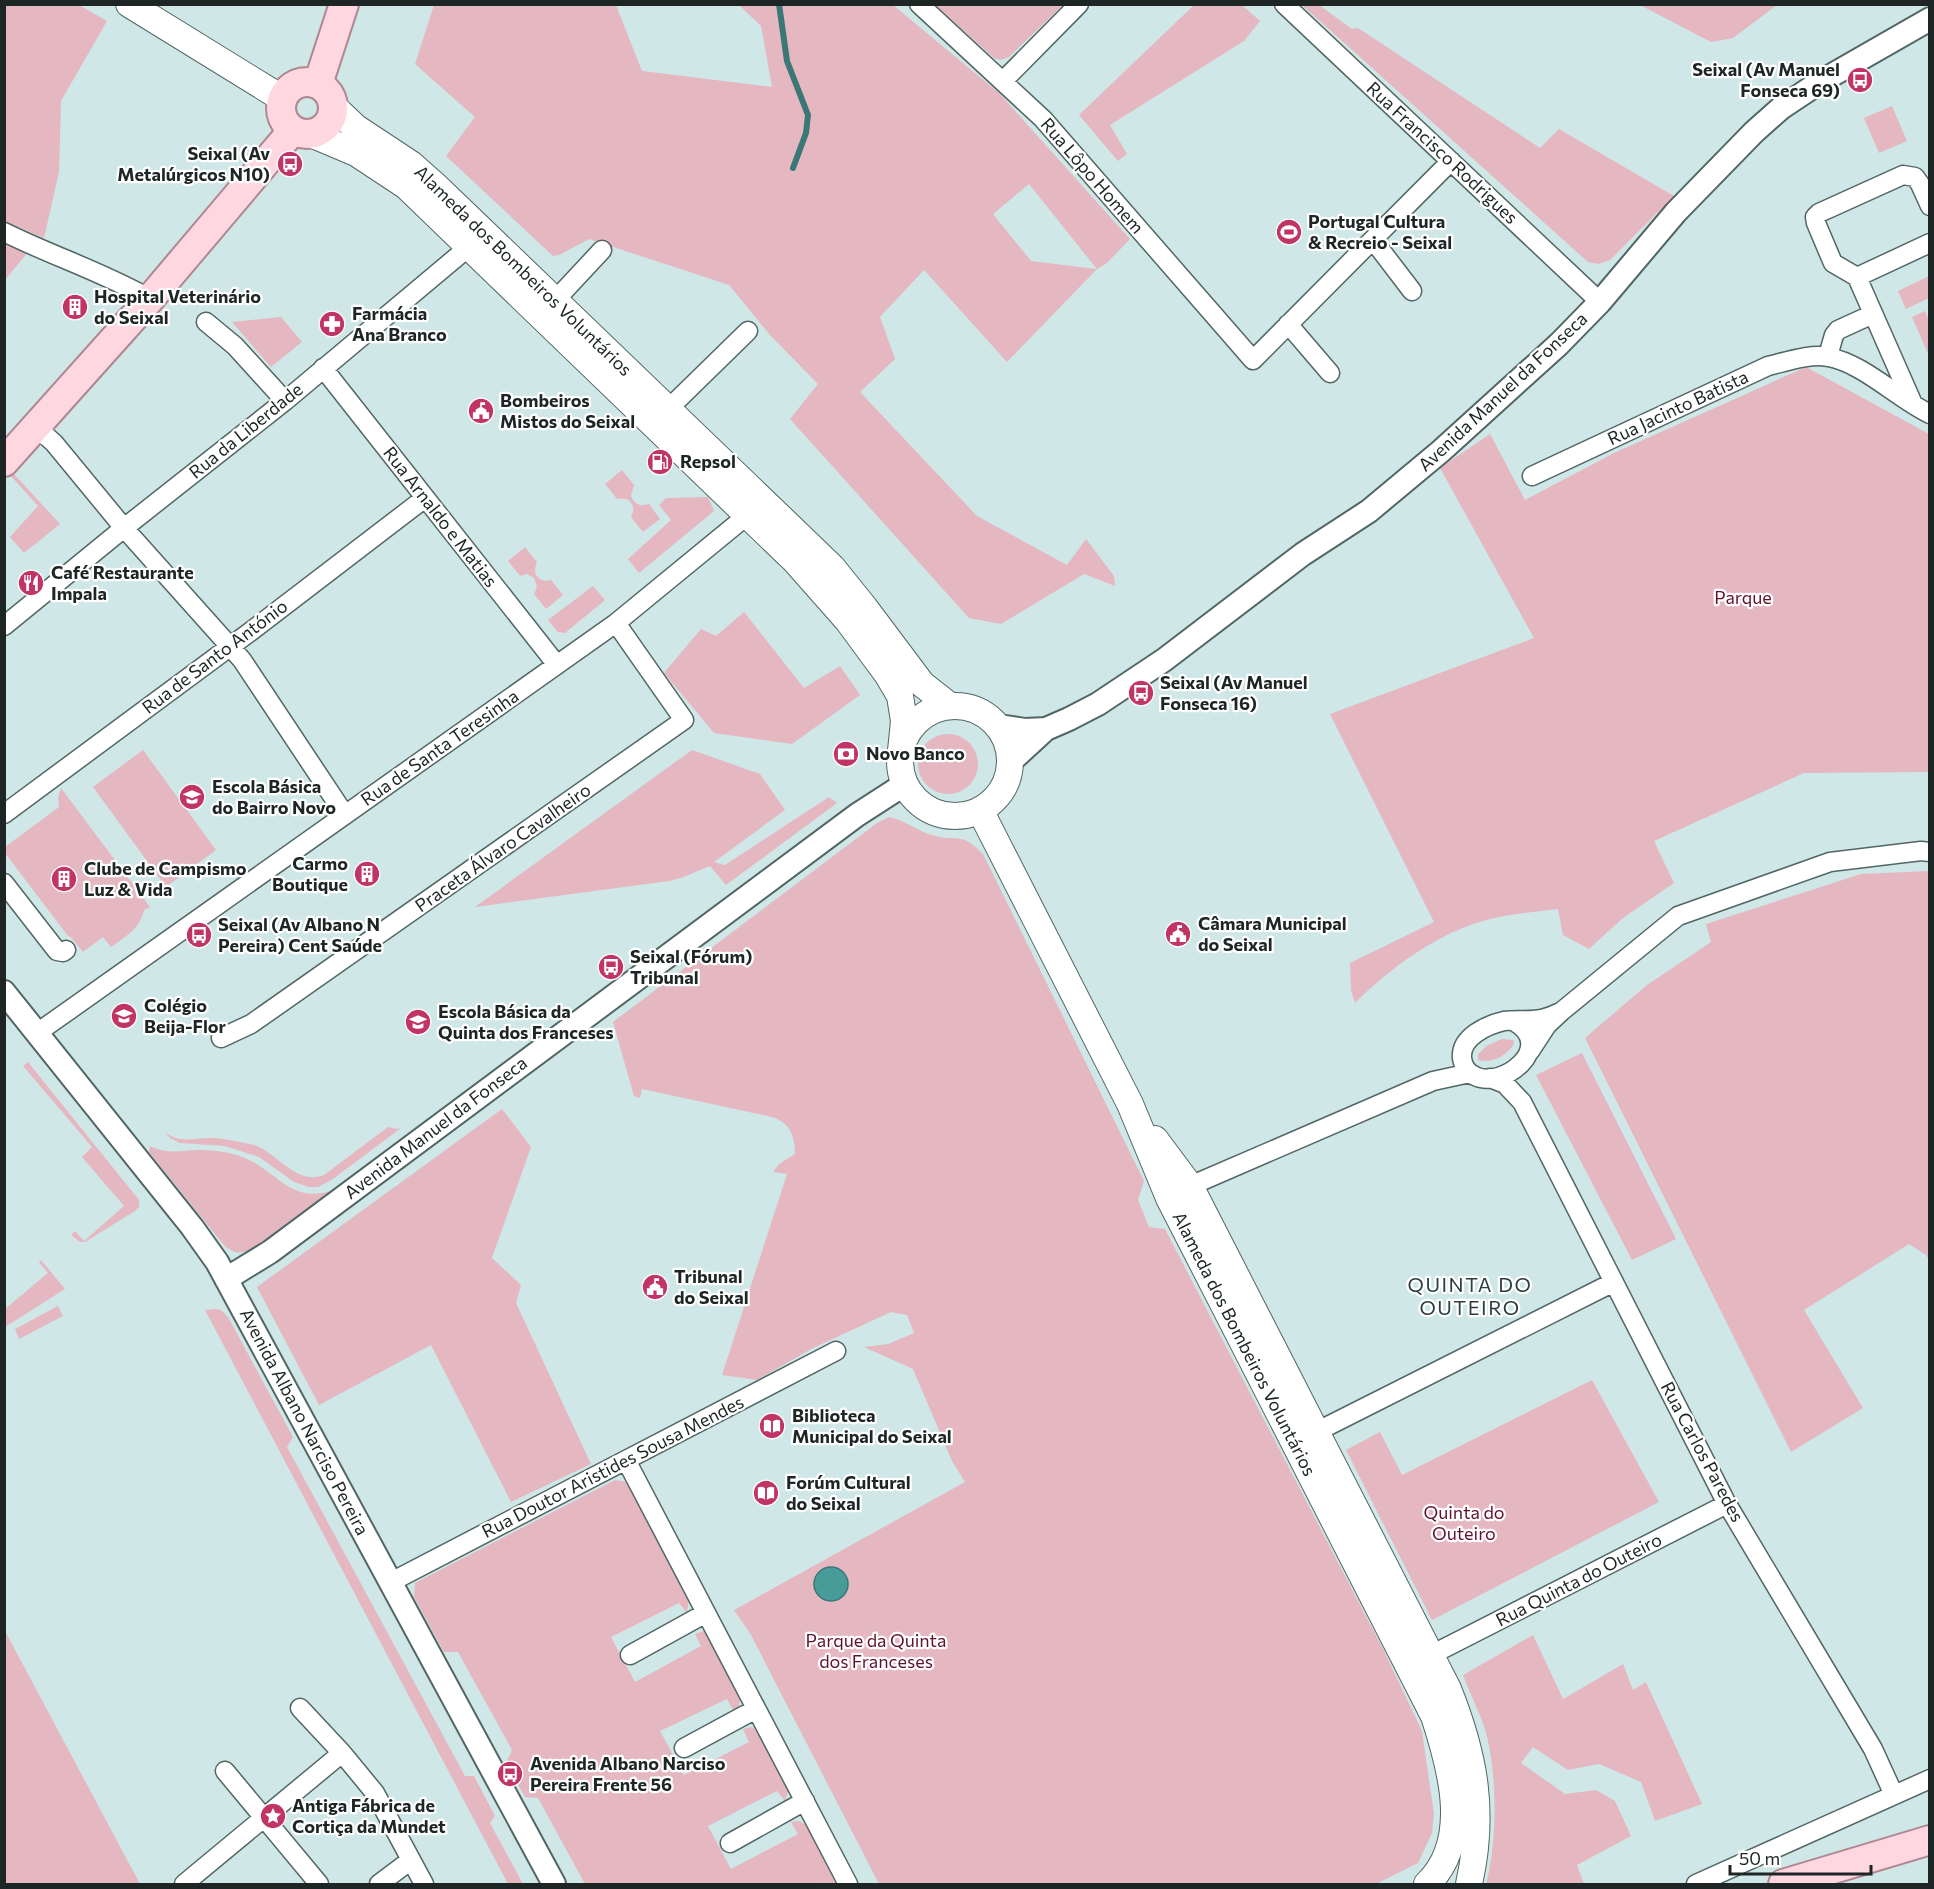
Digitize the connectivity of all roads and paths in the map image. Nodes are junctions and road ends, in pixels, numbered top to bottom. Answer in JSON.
{"nodes":[{"id":1,"x":344,"y":4,"type":"edge"},
{"id":2,"x":919,"y":4,"type":"edge"},
{"id":3,"x":1079,"y":4,"type":"edge"},
{"id":4,"x":1284,"y":4,"type":"edge"},
{"id":5,"x":130,"y":7,"type":"edge"},
{"id":6,"x":1929,"y":20,"type":"edge"},
{"id":7,"x":1003,"y":81,"type":"junction"},
{"id":8,"x":318,"y":84,"type":"junction"},
{"id":9,"x":283,"y":99,"type":"junction"},
{"id":10,"x":334,"y":107,"type":"junction"},
{"id":11,"x":302,"y":132,"type":"junction"},
{"id":12,"x":1451,"y":161,"type":"junction"},
{"id":13,"x":1929,"y":206,"type":"edge"},
{"id":14,"x":4,"y":232,"type":"edge"},
{"id":15,"x":477,"y":240,"type":"junction"},
{"id":16,"x":1373,"y":240,"type":"junction"},
{"id":17,"x":1929,"y":243,"type":"edge"},
{"id":18,"x":602,"y":250,"type":"dead end"},
{"id":19,"x":1857,"y":276,"type":"junction"},
{"id":20,"x":1412,"y":291,"type":"dead end"},
{"id":21,"x":153,"y":295,"type":"junction"},
{"id":22,"x":1600,"y":302,"type":"junction"},
{"id":23,"x":548,"y":309,"type":"junction"},
{"id":24,"x":1873,"y":314,"type":"junction"},
{"id":25,"x":206,"y":322,"type":"dead end"},
{"id":26,"x":1288,"y":324,"type":"junction"},
{"id":27,"x":748,"y":331,"type":"dead end"},
{"id":28,"x":1827,"y":356,"type":"junction"},
{"id":29,"x":323,"y":368,"type":"junction"},
{"id":30,"x":1330,"y":373,"type":"dead end"},
{"id":31,"x":285,"y":401,"type":"junction"},
{"id":32,"x":1913,"y":404,"type":"junction"},
{"id":33,"x":1929,"y":414,"type":"edge"},
{"id":34,"x":660,"y":417,"type":"junction"},
{"id":35,"x":36,"y":427,"type":"junction"},
{"id":36,"x":4,"y":462,"type":"edge"},
{"id":37,"x":1532,"y":476,"type":"dead end"},
{"id":38,"x":425,"y":498,"type":"junction"},
{"id":39,"x":755,"y":508,"type":"junction"},
{"id":40,"x":124,"y":528,"type":"junction"},
{"id":41,"x":616,"y":622,"type":"junction"},
{"id":42,"x":4,"y":626,"type":"edge"},
{"id":43,"x":231,"y":647,"type":"junction"},
{"id":44,"x":556,"y":665,"type":"junction"},
{"id":45,"x":950,"y":706,"type":"junction"},
{"id":46,"x":998,"y":726,"type":"junction"},
{"id":47,"x":1046,"y":729,"type":"junction"},
{"id":48,"x":901,"y":751,"type":"junction"},
{"id":49,"x":1010,"y":762,"type":"junction"},
{"id":50,"x":905,"y":784,"type":"junction"},
{"id":51,"x":980,"y":810,"type":"junction"},
{"id":52,"x":4,"y":814,"type":"edge"},
{"id":53,"x":345,"y":815,"type":"junction"},
{"id":54,"x":1929,"y":852,"type":"edge"},
{"id":55,"x":4,"y":883,"type":"edge"},
{"id":56,"x":66,"y":950,"type":"dead end"},
{"id":57,"x":4,"y":992,"type":"edge"},
{"id":58,"x":1562,"y":1011,"type":"junction"},
{"id":59,"x":1515,"y":1022,"type":"junction"},
{"id":60,"x":37,"y":1033,"type":"junction"},
{"id":61,"x":221,"y":1038,"type":"dead end"},
{"id":62,"x":1530,"y":1051,"type":"junction"},
{"id":63,"x":1466,"y":1065,"type":"junction"},
{"id":64,"x":1517,"y":1066,"type":"junction"},
{"id":65,"x":1490,"y":1078,"type":"junction"},
{"id":66,"x":1522,"y":1102,"type":"junction"},
{"id":67,"x":1130,"y":1104,"type":"junction"},
{"id":68,"x":1154,"y":1160,"type":"junction"},
{"id":69,"x":1190,"y":1186,"type":"junction"},
{"id":70,"x":1187,"y":1233,"type":"junction"},
{"id":71,"x":226,"y":1279,"type":"junction"},
{"id":72,"x":1614,"y":1282,"type":"junction"},
{"id":73,"x":836,"y":1351,"type":"dead end"},
{"id":74,"x":1316,"y":1432,"type":"junction"},
{"id":75,"x":626,"y":1460,"type":"junction"},
{"id":76,"x":1727,"y":1504,"type":"junction"},
{"id":77,"x":391,"y":1582,"type":"junction"},
{"id":78,"x":706,"y":1613,"type":"junction"},
{"id":79,"x":630,"y":1655,"type":"dead end"},
{"id":80,"x":1431,"y":1655,"type":"junction"},
{"id":81,"x":300,"y":1708,"type":"dead end"},
{"id":82,"x":756,"y":1709,"type":"junction"},
{"id":83,"x":684,"y":1748,"type":"dead end"},
{"id":84,"x":342,"y":1753,"type":"junction"},
{"id":85,"x":225,"y":1771,"type":"dead end"},
{"id":86,"x":1929,"y":1779,"type":"edge"},
{"id":87,"x":1894,"y":1795,"type":"junction"},
{"id":88,"x":804,"y":1801,"type":"junction"},
{"id":89,"x":264,"y":1818,"type":"junction"},
{"id":90,"x":1929,"y":1840,"type":"edge"},
{"id":91,"x":729,"y":1843,"type":"dead end"},
{"id":92,"x":411,"y":1860,"type":"junction"},
{"id":93,"x":184,"y":1884,"type":"edge"},
{"id":94,"x":319,"y":1884,"type":"edge"},
{"id":95,"x":379,"y":1884,"type":"edge"},
{"id":96,"x":424,"y":1884,"type":"edge"},
{"id":97,"x":554,"y":1884,"type":"edge"},
{"id":98,"x":848,"y":1884,"type":"edge"},
{"id":99,"x":1427,"y":1884,"type":"edge"},
{"id":100,"x":1469,"y":1884,"type":"edge"},
{"id":101,"x":1696,"y":1884,"type":"edge"},
{"id":102,"x":1783,"y":1884,"type":"edge"}],
"edges":[{"from":1,"to":8,"type":"main road"},
{"from":2,"to":7,"type":"street","name":"Rua Lôpo Homem"},
{"from":3,"to":7,"type":"street"},
{"from":4,"to":12,"type":"street","name":"Rua Francisco Rodrigues"},
{"from":5,"to":9,"type":"main road"},
{"from":6,"to":22,"type":"street","name":"Avenida Manuel da Fonseca"},
{"from":7,"to":26,"type":"street","name":"Rua Lôpo Homem"},
{"from":8,"to":9,"type":"main road"},
{"from":8,"to":10,"type":"main road"},
{"from":9,"to":11,"type":"main road"},
{"from":10,"to":11,"type":"main road"},
{"from":10,"to":15,"type":"main road","name":"Alameda dos Bombeiros Voluntários"},
{"from":11,"to":15,"type":"main road","name":"Alameda dos Bombeiros Voluntários"},
{"from":11,"to":21,"type":"main road"},
{"from":12,"to":16,"type":"street"},
{"from":12,"to":22,"type":"street","name":"Rua Francisco Rodrigues"},
{"from":13,"to":19,"type":"street"},
{"from":14,"to":21,"type":"street"},
{"from":15,"to":23,"type":"main road","name":"Alameda dos Bombeiros Voluntários"},
{"from":15,"to":29,"type":"street","name":"Rua da Liberdade"},
{"from":16,"to":20,"type":"street"},
{"from":16,"to":26,"type":"street"},
{"from":17,"to":19,"type":"street"},
{"from":18,"to":23,"type":"street"},
{"from":19,"to":24,"type":"street"},
{"from":21,"to":35,"type":"main road"},
{"from":22,"to":47,"type":"street","name":"Avenida Manuel da Fonseca"},
{"from":23,"to":34,"type":"main road","name":"Alameda dos Bombeiros Voluntários"},
{"from":24,"to":28,"type":"street"},
{"from":24,"to":32,"type":"street"},
{"from":25,"to":31,"type":"street"},
{"from":26,"to":30,"type":"street"},
{"from":27,"to":34,"type":"street"},
{"from":28,"to":32,"type":"street","name":"Rua Jacinto Batista"},
{"from":28,"to":37,"type":"street","name":"Rua Jacinto Batista"},
{"from":29,"to":31,"type":"street","name":"Rua da Liberdade"},
{"from":29,"to":38,"type":"street","name":"Rua Arnaldo e Matias"},
{"from":31,"to":40,"type":"street","name":"Rua da Liberdade"},
{"from":32,"to":33,"type":"street","name":"Rua Jacinto Batista"},
{"from":34,"to":39,"type":"main road","name":"Alameda dos Bombeiros Voluntários"},
{"from":35,"to":36,"type":"main road"},
{"from":35,"to":40,"type":"street"},
{"from":38,"to":43,"type":"street","name":"Rua de Santo António"},
{"from":38,"to":44,"type":"street","name":"Rua Arnaldo e Matias"},
{"from":39,"to":41,"type":"street","name":"Rua de Santa Teresinha"},
{"from":39,"to":45,"type":"main road","name":"Alameda dos Bombeiros Voluntários"},
{"from":39,"to":48,"type":"main road","name":"Alameda dos Bombeiros Voluntários"},
{"from":40,"to":42,"type":"street","name":"Rua da Liberdade"},
{"from":40,"to":43,"type":"street"},
{"from":41,"to":44,"type":"street","name":"Rua de Santa Teresinha"},
{"from":41,"to":61,"type":"street","name":"Praceta Álvaro Cavalheiro"},
{"from":43,"to":52,"type":"street","name":"Rua de Santo António"},
{"from":43,"to":53,"type":"street"},
{"from":44,"to":53,"type":"street","name":"Rua de Santa Teresinha"},
{"from":45,"to":46,"type":"main road"},
{"from":45,"to":48,"type":"main road"},
{"from":46,"to":47,"type":"street","name":"Avenida Manuel da Fonseca"},
{"from":46,"to":49,"type":"main road"},
{"from":47,"to":49,"type":"street","name":"Avenida Manuel da Fonseca"},
{"from":48,"to":50,"type":"main road"},
{"from":49,"to":51,"type":"main road"},
{"from":50,"to":51,"type":"main road"},
{"from":50,"to":71,"type":"street","name":"Avenida Manuel da Fonseca"},
{"from":51,"to":67,"type":"main road","name":"Alameda dos Bombeiros Voluntários"},
{"from":53,"to":60,"type":"street","name":"Rua de Santa Teresinha"},
{"from":54,"to":58,"type":"street"},
{"from":55,"to":56,"type":"street"},
{"from":57,"to":60,"type":"street","name":"Avenida Albano Narciso Pereira"},
{"from":58,"to":59,"type":"street"},
{"from":58,"to":62,"type":"street"},
{"from":59,"to":62,"type":"street"},
{"from":59,"to":63,"type":"street"},
{"from":60,"to":71,"type":"street","name":"Avenida Albano Narciso Pereira"},
{"from":62,"to":64,"type":"street"},
{"from":63,"to":65,"type":"street"},
{"from":63,"to":69,"type":"street"},
{"from":64,"to":65,"type":"street"},
{"from":64,"to":66,"type":"street","name":"Rua Carlos Paredes"},
{"from":65,"to":66,"type":"street","name":"Rua Carlos Paredes"},
{"from":66,"to":72,"type":"street","name":"Rua Carlos Paredes"},
{"from":67,"to":68,"type":"main road","name":"Alameda dos Bombeiros Voluntários"},
{"from":67,"to":69,"type":"main road"},
{"from":68,"to":69,"type":"main road"},
{"from":68,"to":70,"type":"main road","name":"Alameda dos Bombeiros Voluntários"},
{"from":69,"to":70,"type":"main road"},
{"from":69,"to":74,"type":"main road"},
{"from":70,"to":99,"type":"main road","name":"Alameda dos Bombeiros Voluntários"},
{"from":71,"to":77,"type":"street","name":"Avenida Albano Narciso Pereira"},
{"from":72,"to":74,"type":"street"},
{"from":72,"to":76,"type":"street","name":"Rua Carlos Paredes"},
{"from":73,"to":75,"type":"street","name":"Rua Doutor Aristides Sousa Mendes"},
{"from":74,"to":80,"type":"main road"},
{"from":75,"to":77,"type":"street","name":"Rua Doutor Aristides Sousa Mendes"},
{"from":75,"to":78,"type":"street"},
{"from":76,"to":80,"type":"street","name":"Rua Quinta do Outeiro"},
{"from":76,"to":87,"type":"street","name":"Rua Carlos Paredes"},
{"from":77,"to":97,"type":"street","name":"Avenida Albano Narciso Pereira"},
{"from":78,"to":79,"type":"street"},
{"from":78,"to":82,"type":"street"},
{"from":80,"to":100,"type":"main road"},
{"from":81,"to":84,"type":"street"},
{"from":82,"to":83,"type":"street"},
{"from":82,"to":88,"type":"street"},
{"from":84,"to":89,"type":"street"},
{"from":84,"to":92,"type":"street"},
{"from":85,"to":89,"type":"street"},
{"from":86,"to":87,"type":"street"},
{"from":87,"to":101,"type":"street"},
{"from":88,"to":91,"type":"street"},
{"from":88,"to":98,"type":"street"},
{"from":89,"to":93,"type":"street"},
{"from":89,"to":94,"type":"street"},
{"from":90,"to":102,"type":"main road"},
{"from":92,"to":95,"type":"street"},
{"from":92,"to":96,"type":"street"}]}
